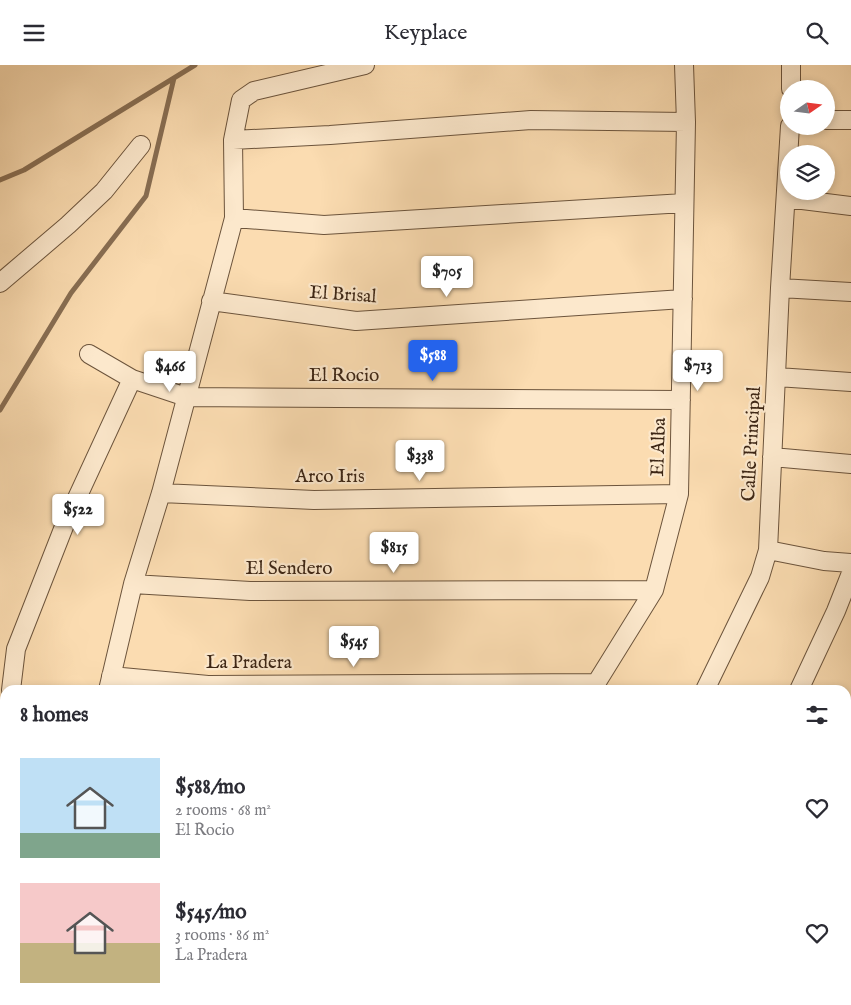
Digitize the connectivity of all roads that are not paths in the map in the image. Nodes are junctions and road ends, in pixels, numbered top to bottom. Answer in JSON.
{"nodes":[{"id":1,"x":366,"y":65,"type":"edge"},
{"id":2,"x":684,"y":65,"type":"edge"},
{"id":3,"x":791,"y":65,"type":"edge"},
{"id":4,"x":791,"y":80,"type":"edge"},
{"id":5,"x":835,"y":119,"type":"edge"},
{"id":6,"x":851,"y":120,"type":"edge"},
{"id":7,"x":686,"y":122,"type":"junction"},
{"id":8,"x":233,"y":140,"type":"junction"},
{"id":9,"x":141,"y":145,"type":"dead end"},
{"id":10,"x":786,"y":200,"type":"edge"},
{"id":11,"x":802,"y":200,"type":"edge"},
{"id":12,"x":684,"y":203,"type":"junction"},
{"id":13,"x":851,"y":206,"type":"edge"},
{"id":14,"x":234,"y":218,"type":"junction"},
{"id":15,"x":0,"y":283,"type":"edge"},
{"id":16,"x":780,"y":288,"type":"junction"},
{"id":17,"x":851,"y":292,"type":"edge"},
{"id":18,"x":683,"y":299,"type":"junction"},
{"id":19,"x":211,"y":301,"type":"junction"},
{"id":20,"x":89,"y":354,"type":"dead end"},
{"id":21,"x":777,"y":377,"type":"junction"},
{"id":22,"x":132,"y":379,"type":"junction"},
{"id":23,"x":851,"y":382,"type":"edge"},
{"id":24,"x":186,"y":397,"type":"junction"},
{"id":25,"x":681,"y":400,"type":"junction"},
{"id":26,"x":772,"y":457,"type":"junction"},
{"id":27,"x":851,"y":464,"type":"edge"},
{"id":28,"x":161,"y":493,"type":"junction"},
{"id":29,"x":679,"y":494,"type":"junction"},
{"id":30,"x":768,"y":550,"type":"junction"},
{"id":31,"x":851,"y":563,"type":"edge"},
{"id":32,"x":851,"y":573,"type":"edge"},
{"id":33,"x":134,"y":584,"type":"junction"},
{"id":34,"x":654,"y":590,"type":"junction"},
{"id":35,"x":109,"y":683,"type":"edge"},
{"id":36,"x":12,"y":685,"type":"edge"},
{"id":37,"x":208,"y":685,"type":"edge"},
{"id":38,"x":595,"y":685,"type":"edge"},
{"id":39,"x":707,"y":685,"type":"edge"},
{"id":40,"x":801,"y":685,"type":"edge"}],
"edges":[{"from":1,"to":8,"type":"street"},
{"from":2,"to":7,"type":"street","name":"El Alba"},
{"from":3,"to":4,"type":"street"},
{"from":5,"to":6,"type":"street"},
{"from":7,"to":8,"type":"street"},
{"from":7,"to":12,"type":"street","name":"El Alba"},
{"from":8,"to":14,"type":"street"},
{"from":9,"to":15,"type":"street"},
{"from":10,"to":16,"type":"street","name":"Calle Principal"},
{"from":11,"to":13,"type":"street"},
{"from":12,"to":14,"type":"street"},
{"from":12,"to":18,"type":"street","name":"El Alba"},
{"from":14,"to":19,"type":"street"},
{"from":16,"to":17,"type":"street"},
{"from":16,"to":21,"type":"street","name":"Calle Principal"},
{"from":18,"to":19,"type":"street","name":"El Brisal"},
{"from":18,"to":25,"type":"street","name":"El Alba"},
{"from":19,"to":24,"type":"street"},
{"from":20,"to":22,"type":"street","name":"El Rocio"},
{"from":21,"to":23,"type":"street"},
{"from":21,"to":26,"type":"street","name":"Calle Principal"},
{"from":22,"to":24,"type":"street","name":"El Rocio"},
{"from":22,"to":36,"type":"street"},
{"from":24,"to":25,"type":"street","name":"El Rocio"},
{"from":24,"to":28,"type":"street"},
{"from":25,"to":29,"type":"street","name":"El Alba"},
{"from":26,"to":27,"type":"street"},
{"from":26,"to":30,"type":"street","name":"Calle Principal"},
{"from":28,"to":29,"type":"street","name":"Arco Iris"},
{"from":28,"to":33,"type":"street"},
{"from":29,"to":34,"type":"street","name":"El Alba"},
{"from":30,"to":31,"type":"street"},
{"from":30,"to":39,"type":"street","name":"Calle Principal"},
{"from":32,"to":40,"type":"street"},
{"from":33,"to":34,"type":"street","name":"El Sendero"},
{"from":33,"to":35,"type":"street"},
{"from":34,"to":38,"type":"street","name":"El Alba"},
{"from":35,"to":37,"type":"street","name":"La Pradera"}]}
